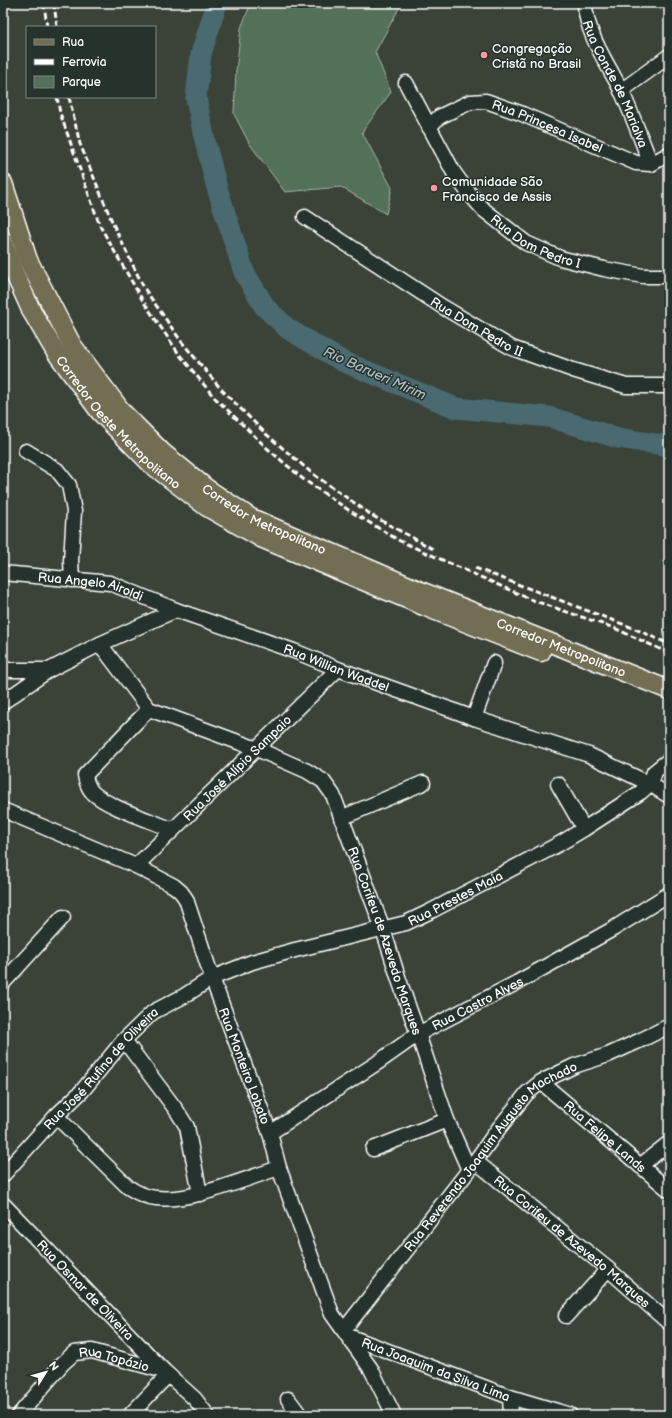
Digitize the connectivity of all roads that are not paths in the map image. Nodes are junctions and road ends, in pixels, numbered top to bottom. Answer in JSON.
{"nodes":[{"id":1,"x":585,"y":3,"type":"edge"},
{"id":2,"x":669,"y":56,"type":"edge"},
{"id":3,"x":406,"y":83,"type":"dead end"},
{"id":4,"x":621,"y":91,"type":"junction"},
{"id":5,"x":429,"y":127,"type":"junction"},
{"id":6,"x":669,"y":154,"type":"edge"},
{"id":7,"x":651,"y":164,"type":"junction"},
{"id":8,"x":3,"y":184,"type":"edge"},
{"id":9,"x":305,"y":217,"type":"dead end"},
{"id":10,"x":11,"y":235,"type":"edge"},
{"id":11,"x":3,"y":242,"type":"edge"},
{"id":12,"x":669,"y":276,"type":"edge"},
{"id":13,"x":669,"y":386,"type":"edge"},
{"id":14,"x":26,"y":451,"type":"dead end"},
{"id":15,"x":3,"y":574,"type":"edge"},
{"id":16,"x":72,"y":580,"type":"junction"},
{"id":17,"x":176,"y":610,"type":"junction"},
{"id":18,"x":100,"y":644,"type":"junction"},
{"id":19,"x":494,"y":663,"type":"dead end"},
{"id":20,"x":3,"y":670,"type":"edge"},
{"id":21,"x":49,"y":670,"type":"junction"},
{"id":22,"x":338,"y":670,"type":"junction"},
{"id":23,"x":669,"y":690,"type":"edge"},
{"id":24,"x":3,"y":702,"type":"edge"},
{"id":25,"x":669,"y":703,"type":"edge"},
{"id":26,"x":149,"y":709,"type":"junction"},
{"id":27,"x":474,"y":718,"type":"junction"},
{"id":28,"x":257,"y":748,"type":"junction"},
{"id":29,"x":669,"y":760,"type":"edge"},
{"id":30,"x":423,"y":783,"type":"dead end"},
{"id":31,"x":558,"y":784,"type":"dead end"},
{"id":32,"x":650,"y":784,"type":"junction"},
{"id":33,"x":669,"y":796,"type":"edge"},
{"id":34,"x":3,"y":810,"type":"edge"},
{"id":35,"x":341,"y":818,"type":"junction"},
{"id":36,"x":584,"y":828,"type":"junction"},
{"id":37,"x":173,"y":830,"type":"junction"},
{"id":38,"x":136,"y":866,"type":"junction"},
{"id":39,"x":669,"y":894,"type":"edge"},
{"id":40,"x":63,"y":917,"type":"dead end"},
{"id":41,"x":383,"y":929,"type":"junction"},
{"id":42,"x":212,"y":978,"type":"junction"},
{"id":43,"x":3,"y":983,"type":"edge"},
{"id":44,"x":669,"y":1026,"type":"edge"},
{"id":45,"x":418,"y":1034,"type":"junction"},
{"id":46,"x":124,"y":1040,"type":"junction"},
{"id":47,"x":540,"y":1082,"type":"junction"},
{"id":48,"x":56,"y":1116,"type":"junction"},
{"id":49,"x":447,"y":1120,"type":"junction"},
{"id":50,"x":270,"y":1133,"type":"junction"},
{"id":51,"x":669,"y":1143,"type":"edge"},
{"id":52,"x":373,"y":1149,"type":"dead end"},
{"id":53,"x":472,"y":1166,"type":"junction"},
{"id":54,"x":640,"y":1166,"type":"junction"},
{"id":55,"x":279,"y":1168,"type":"junction"},
{"id":56,"x":3,"y":1175,"type":"edge"},
{"id":57,"x":669,"y":1190,"type":"edge"},
{"id":58,"x":200,"y":1194,"type":"junction"},
{"id":59,"x":3,"y":1204,"type":"edge"},
{"id":60,"x":608,"y":1269,"type":"junction"},
{"id":61,"x":566,"y":1316,"type":"dead end"},
{"id":62,"x":669,"y":1323,"type":"edge"},
{"id":63,"x":346,"y":1333,"type":"junction"},
{"id":64,"x":166,"y":1373,"type":"junction"},
{"id":65,"x":510,"y":1397,"type":"junction"},
{"id":66,"x":288,"y":1399,"type":"dead end"},
{"id":67,"x":19,"y":1415,"type":"edge"},
{"id":68,"x":130,"y":1415,"type":"edge"},
{"id":69,"x":207,"y":1415,"type":"edge"},
{"id":70,"x":300,"y":1415,"type":"edge"},
{"id":71,"x":394,"y":1415,"type":"edge"},
{"id":72,"x":511,"y":1415,"type":"edge"},
{"id":73,"x":570,"y":1415,"type":"edge"}],
"edges":[{"from":1,"to":4,"type":"street","name":"Rua Conde de Marialva"},
{"from":2,"to":4,"type":"street"},
{"from":3,"to":5,"type":"street","name":"Rua Dom Pedro I"},
{"from":4,"to":7,"type":"street","name":"Rua Conde de Marialva"},
{"from":5,"to":7,"type":"street","name":"Rua Princesa Isabel"},
{"from":5,"to":12,"type":"street","name":"Rua Dom Pedro I"},
{"from":6,"to":7,"type":"street"},
{"from":8,"to":10,"type":"main road","name":"Corredor Metropolitano"},
{"from":9,"to":13,"type":"street","name":"Rua Dom Pedro II"},
{"from":10,"to":23,"type":"main road","name":"Corredor Metropolitano"},
{"from":11,"to":25,"type":"main road","name":"Corredor Oeste Metropolitano"},
{"from":14,"to":16,"type":"street"},
{"from":15,"to":16,"type":"street","name":"Rua Angelo Airoldi"},
{"from":16,"to":17,"type":"street","name":"Rua Angelo Airoldi"},
{"from":17,"to":18,"type":"street"},
{"from":17,"to":22,"type":"street","name":"Rua Willian Waddel"},
{"from":18,"to":21,"type":"street"},
{"from":18,"to":26,"type":"street"},
{"from":19,"to":27,"type":"street"},
{"from":20,"to":21,"type":"street"},
{"from":21,"to":24,"type":"street"},
{"from":22,"to":27,"type":"street","name":"Rua Willian Waddel"},
{"from":22,"to":28,"type":"street","name":"Rua José Alípio Sampaio"},
{"from":26,"to":28,"type":"street","name":"Rua Corifeu de Azevedo Marques"},
{"from":26,"to":37,"type":"street"},
{"from":27,"to":32,"type":"street","name":"Rua Willian Waddel"},
{"from":28,"to":35,"type":"street","name":"Rua Corifeu de Azevedo Marques"},
{"from":28,"to":37,"type":"street","name":"Rua José Alípio Sampaio"},
{"from":29,"to":32,"type":"street","name":"Rua Prestes Maia"},
{"from":30,"to":35,"type":"street"},
{"from":31,"to":36,"type":"street"},
{"from":32,"to":33,"type":"street","name":"Rua Willian Waddel"},
{"from":32,"to":36,"type":"street","name":"Rua Prestes Maia"},
{"from":34,"to":38,"type":"street","name":"Rua Monteiro Lobato"},
{"from":35,"to":41,"type":"street","name":"Rua Corifeu de Azevedo Marques"},
{"from":36,"to":41,"type":"street","name":"Rua Prestes Maia"},
{"from":37,"to":38,"type":"street","name":"Rua José Alípio Sampaio"},
{"from":38,"to":42,"type":"street","name":"Rua Monteiro Lobato"},
{"from":39,"to":45,"type":"street","name":"Rua Castro Alves"},
{"from":40,"to":43,"type":"street"},
{"from":41,"to":42,"type":"street","name":"Rua Prestes Maia"},
{"from":41,"to":45,"type":"street","name":"Rua Corifeu de Azevedo Marques"},
{"from":42,"to":46,"type":"street","name":"Rua José Rufino de Oliveira"},
{"from":42,"to":50,"type":"street","name":"Rua Monteiro Lobato"},
{"from":44,"to":47,"type":"street","name":"Rua Reverendo Joaquim Augusto Machado"},
{"from":45,"to":49,"type":"street","name":"Rua Corifeu de Azevedo Marques"},
{"from":45,"to":50,"type":"street","name":"Rua Castro Alves"},
{"from":46,"to":48,"type":"street","name":"Rua José Rufino de Oliveira"},
{"from":46,"to":58,"type":"street"},
{"from":47,"to":53,"type":"street","name":"Rua Reverendo Joaquim Augusto Machado"},
{"from":47,"to":54,"type":"street","name":"Rua Felipe Lands"},
{"from":48,"to":56,"type":"street","name":"Rua José Rufino de Oliveira"},
{"from":48,"to":58,"type":"street"},
{"from":49,"to":52,"type":"street"},
{"from":49,"to":53,"type":"street","name":"Rua Corifeu de Azevedo Marques"},
{"from":50,"to":55,"type":"street","name":"Rua Monteiro Lobato"},
{"from":51,"to":54,"type":"street"},
{"from":53,"to":60,"type":"street","name":"Rua Corifeu de Azevedo Marques"},
{"from":53,"to":63,"type":"street","name":"Rua Reverendo Joaquim Augusto Machado"},
{"from":54,"to":57,"type":"street","name":"Rua Felipe Lands"},
{"from":55,"to":58,"type":"street"},
{"from":55,"to":63,"type":"street","name":"Rua Monteiro Lobato"},
{"from":59,"to":64,"type":"street","name":"Rua Osmar de Oliveira"},
{"from":60,"to":61,"type":"street"},
{"from":60,"to":62,"type":"street","name":"Rua Corifeu de Azevedo Marques"},
{"from":63,"to":65,"type":"street","name":"Rua Joaquim da Silva Lima"},
{"from":63,"to":71,"type":"street","name":"Rua Monteiro Lobato"},
{"from":64,"to":67,"type":"street","name":"Rua Topázio"},
{"from":64,"to":68,"type":"street"},
{"from":64,"to":69,"type":"street","name":"Rua Osmar de Oliveira"},
{"from":65,"to":72,"type":"street"},
{"from":65,"to":73,"type":"street","name":"Rua Joaquim da Silva Lima"},
{"from":66,"to":70,"type":"street"}]}
